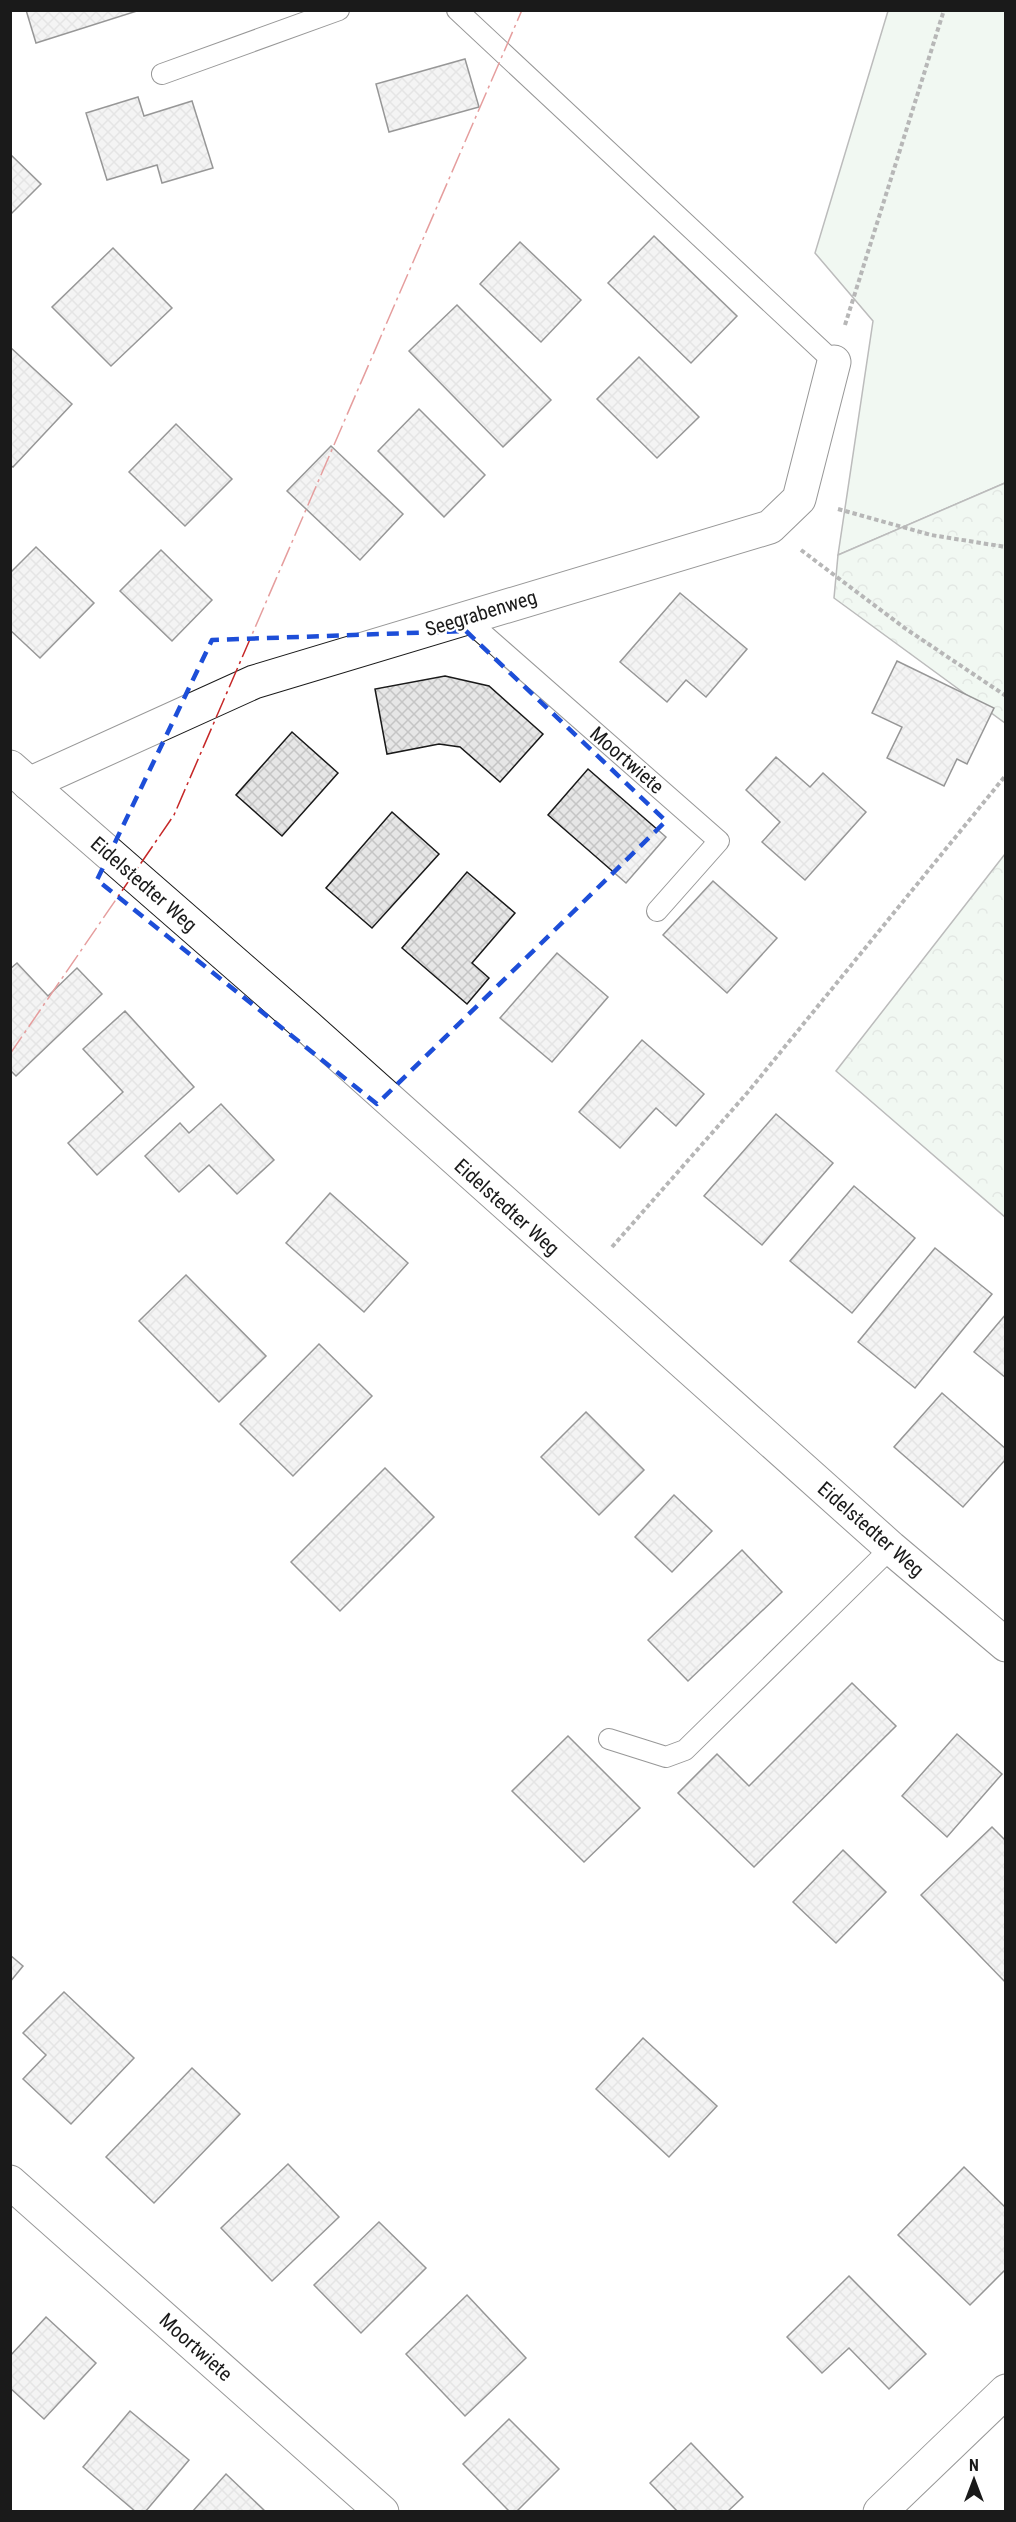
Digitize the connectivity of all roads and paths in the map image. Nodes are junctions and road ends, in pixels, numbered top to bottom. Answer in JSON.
{"nodes":[{"id":1,"x":339,"y":10,"type":"edge"},
{"id":2,"x":457,"y":10,"type":"edge"},
{"id":3,"x":944,"y":10,"type":"edge"},
{"id":4,"x":162,"y":74,"type":"dead end"},
{"id":5,"x":834,"y":362,"type":"junction"},
{"id":6,"x":799,"y":499,"type":"junction"},
{"id":7,"x":770,"y":528,"type":"junction"},
{"id":8,"x":1005,"y":547,"type":"edge"},
{"id":9,"x":465,"y":618,"type":"junction"},
{"id":10,"x":1005,"y":696,"type":"edge"},
{"id":11,"x":1005,"y":775,"type":"edge"},
{"id":12,"x":20,"y":776,"type":"edge"},
{"id":13,"x":657,"y":911,"type":"dead end"},
{"id":14,"x":586,"y":1278,"type":"junction"},
{"id":15,"x":891,"y":1548,"type":"junction"},
{"id":16,"x":1005,"y":1645,"type":"edge"},
{"id":17,"x":609,"y":1738,"type":"dead end"},
{"id":18,"x":10,"y":2182,"type":"edge"},
{"id":19,"x":1005,"y":2391,"type":"edge"},
{"id":20,"x":382,"y":2511,"type":"edge"},
{"id":21,"x":880,"y":2511,"type":"edge"}],
"edges":[{"from":1,"to":4,"type":"lane"},
{"from":2,"to":5,"type":"lane"},
{"from":3,"to":5,"type":"path"},
{"from":5,"to":6,"type":"street"},
{"from":6,"to":7,"type":"street","name":"Seegrabenweg"},
{"from":6,"to":8,"type":"path"},
{"from":7,"to":9,"type":"street","name":"Seegrabenweg"},
{"from":7,"to":10,"type":"path"},
{"from":9,"to":12,"type":"street","name":"Seegrabenweg"},
{"from":9,"to":13,"type":"lane","name":"Moortwiete"},
{"from":11,"to":14,"type":"path"},
{"from":12,"to":14,"type":"street","name":"Eidelstedter Weg"},
{"from":14,"to":15,"type":"street","name":"Eidelstedter Weg"},
{"from":15,"to":16,"type":"street","name":"Eidelstedter Weg"},
{"from":15,"to":17,"type":"lane"},
{"from":18,"to":20,"type":"street","name":"Moortwiete"},
{"from":19,"to":21,"type":"street"}]}
